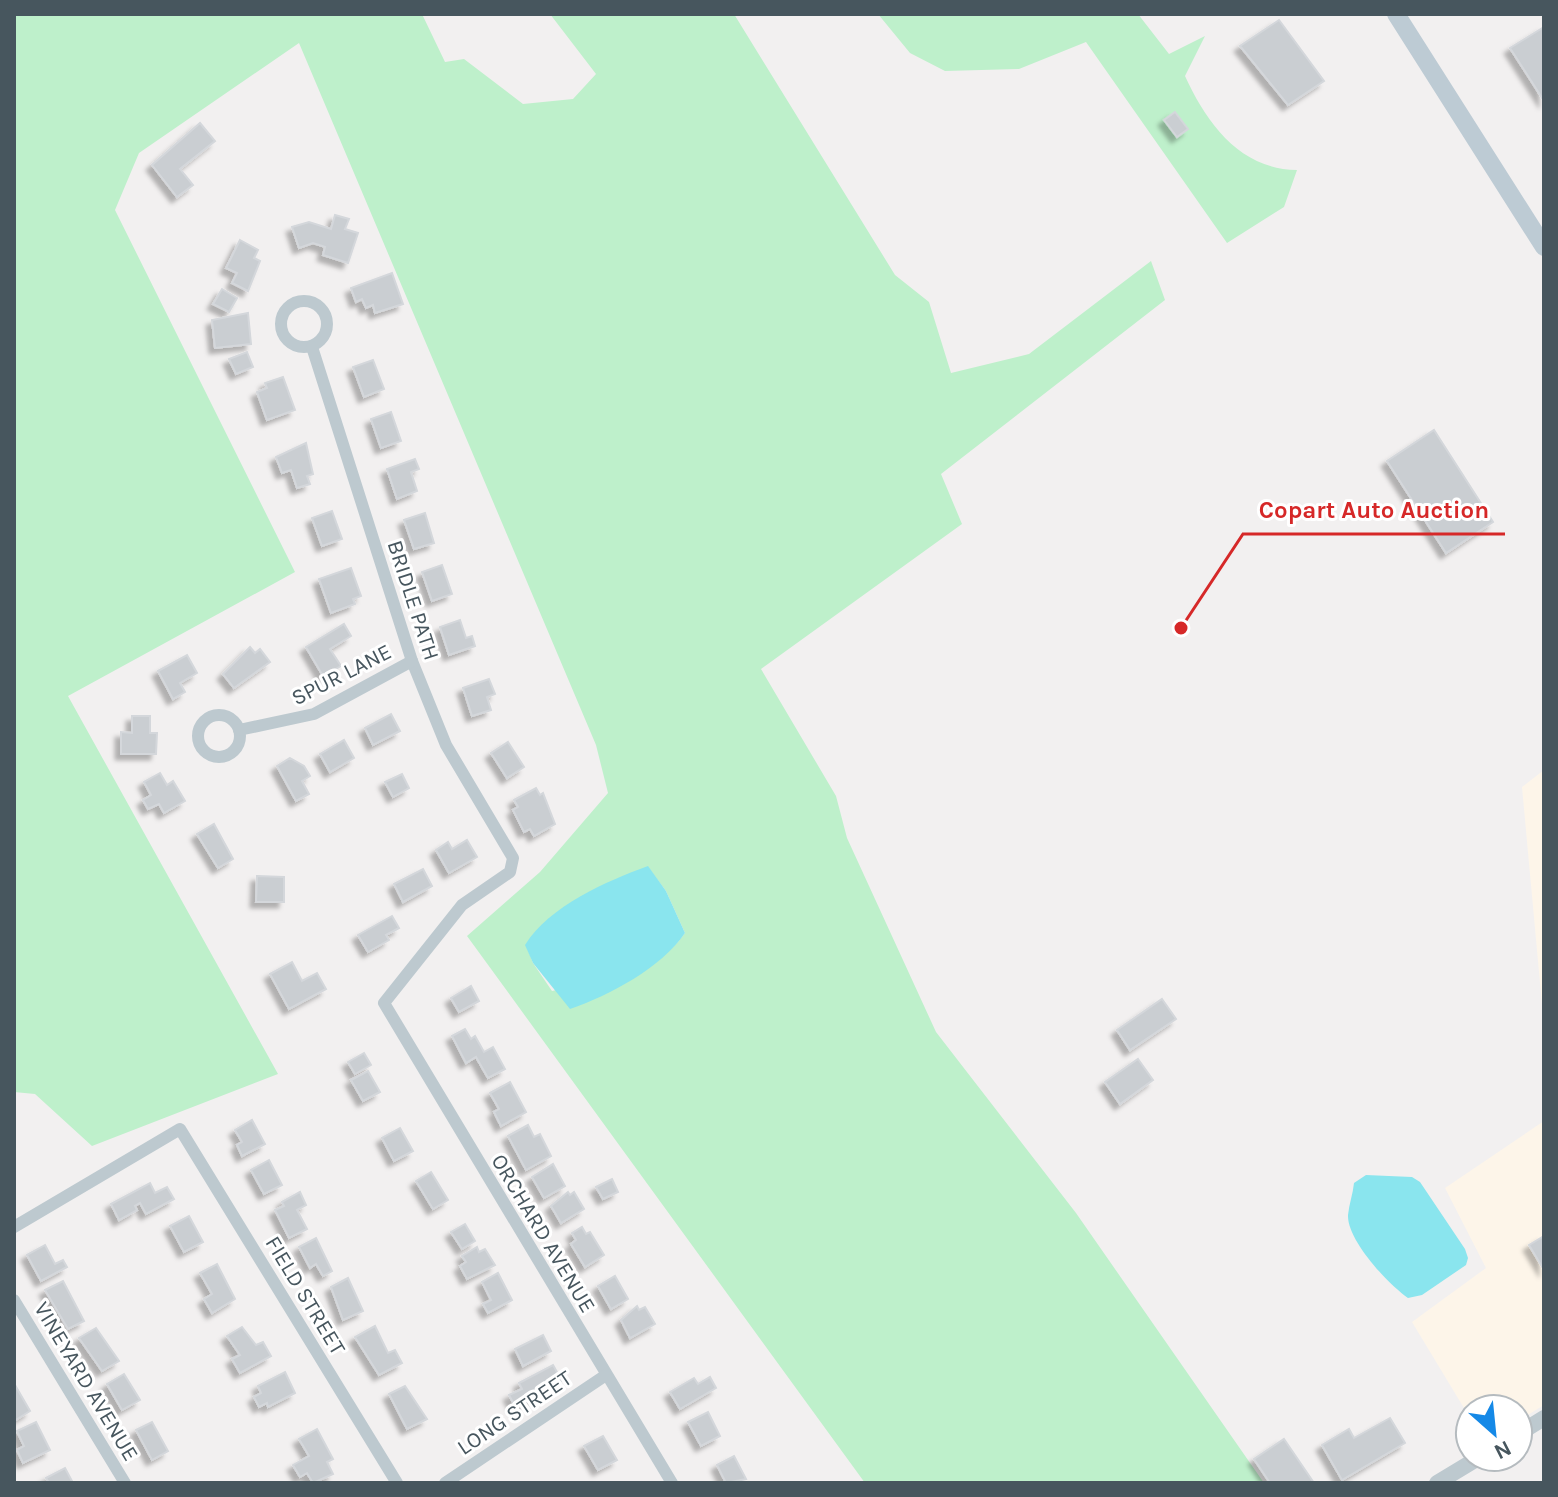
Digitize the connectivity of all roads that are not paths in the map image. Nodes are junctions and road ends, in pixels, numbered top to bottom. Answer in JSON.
{"nodes":[{"id":1,"x":1396,"y":14,"type":"edge"},
{"id":2,"x":1544,"y":247,"type":"edge"},
{"id":3,"x":312,"y":347,"type":"dead end"},
{"id":4,"x":412,"y":661,"type":"junction"},
{"id":5,"x":239,"y":730,"type":"dead end"},
{"id":6,"x":384,"y":1003,"type":"joint"},
{"id":7,"x":14,"y":1227,"type":"edge"},
{"id":8,"x":14,"y":1300,"type":"edge"},
{"id":9,"x":606,"y":1375,"type":"junction"},
{"id":10,"x":125,"y":1483,"type":"edge"},
{"id":11,"x":397,"y":1483,"type":"edge"},
{"id":12,"x":445,"y":1483,"type":"edge"},
{"id":13,"x":672,"y":1483,"type":"edge"}],
"edges":[{"from":1,"to":2,"type":"main road"},
{"from":3,"to":4,"type":"street","name":"BRIDLE PATH"},
{"from":4,"to":5,"type":"street","name":"SPUR LANE"},
{"from":4,"to":6,"type":"street","name":"BRIDLE PATH"},
{"from":6,"to":9,"type":"street","name":"ORCHARD AVENUE"},
{"from":7,"to":11,"type":"street","name":"FIELD STREET"},
{"from":8,"to":10,"type":"street","name":"VINEYARD AVENUE"},
{"from":9,"to":12,"type":"street","name":"LONG STREET"},
{"from":9,"to":13,"type":"street","name":"ORCHARD AVENUE"}]}
